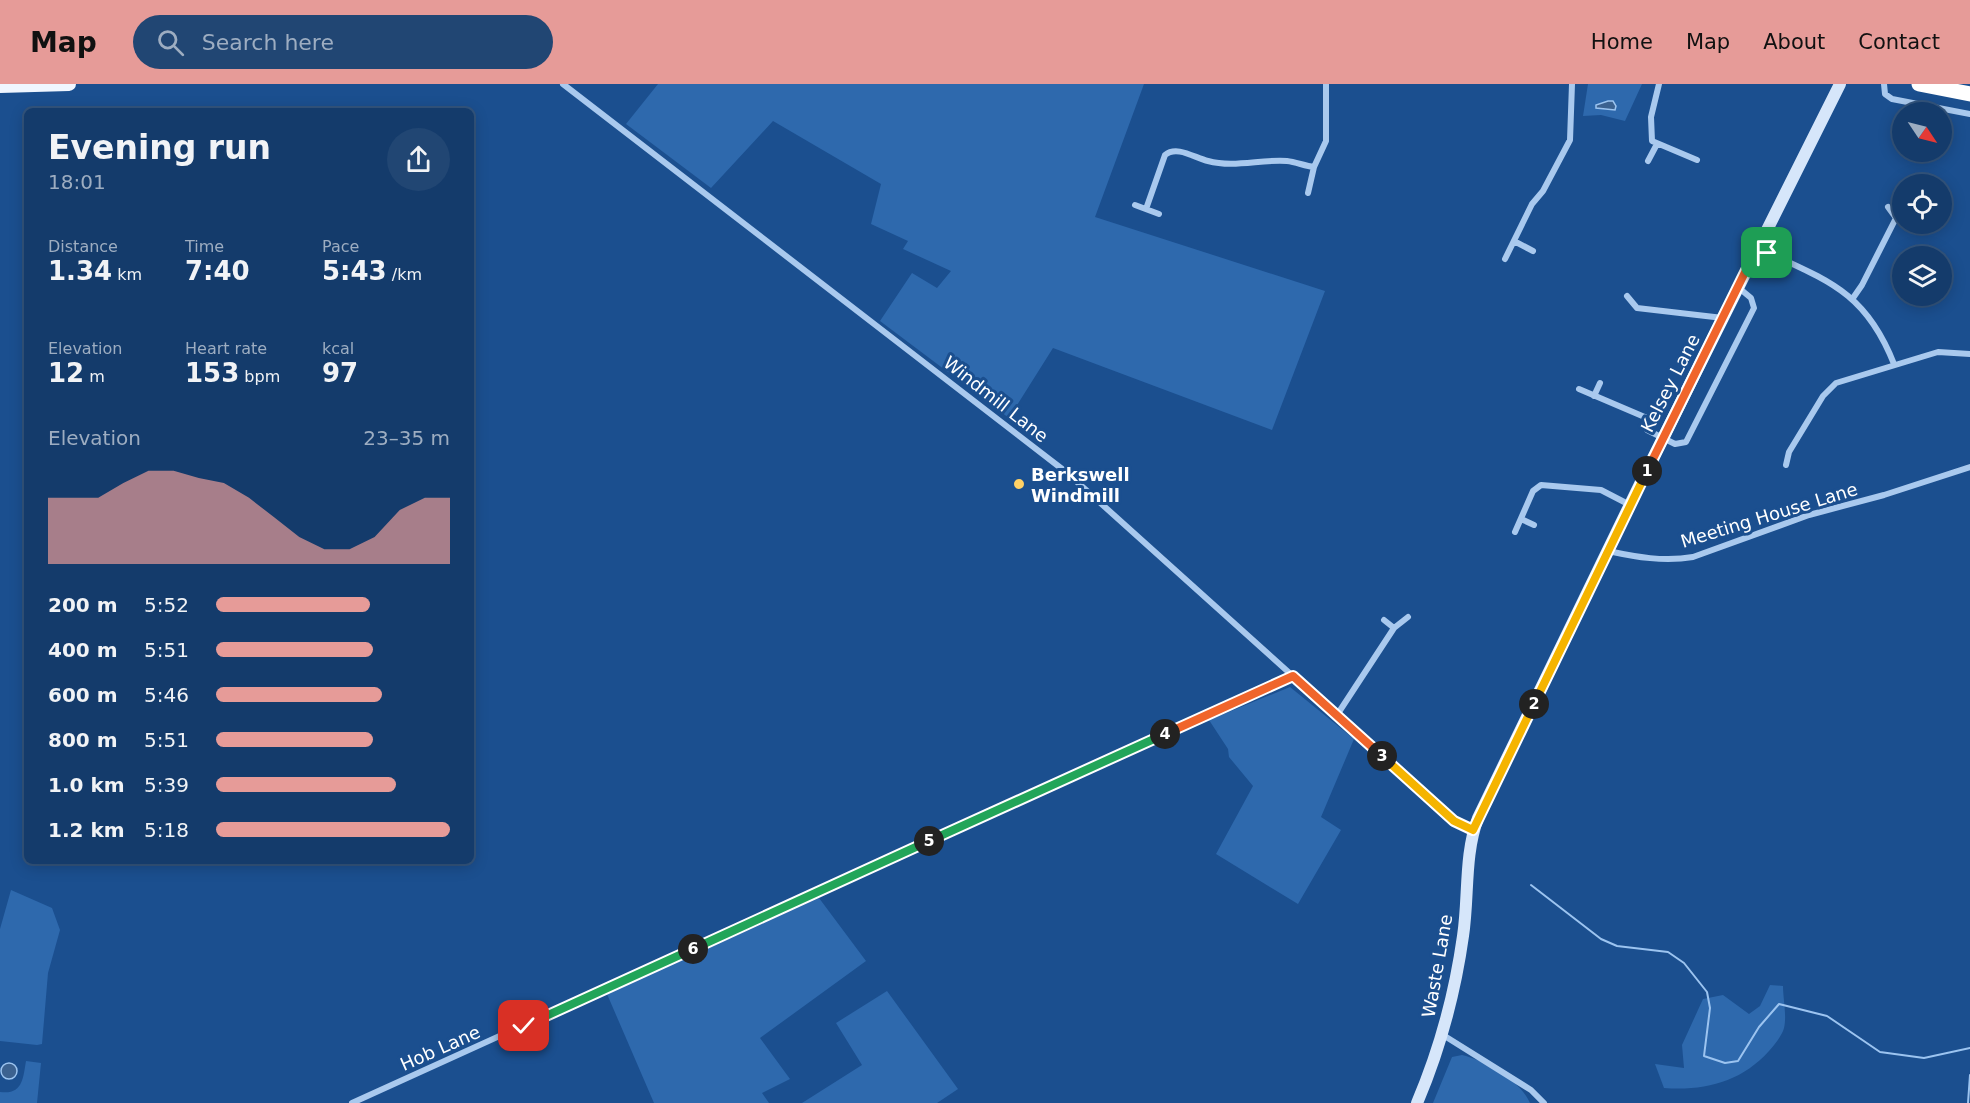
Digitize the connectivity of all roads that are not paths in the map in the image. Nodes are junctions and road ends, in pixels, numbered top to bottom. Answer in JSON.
{"nodes":[{"id":1,"x":69,"y":84,"type":"edge"},
{"id":2,"x":563,"y":84,"type":"edge"},
{"id":3,"x":1326,"y":84,"type":"edge"},
{"id":4,"x":1572,"y":84,"type":"edge"},
{"id":5,"x":1659,"y":84,"type":"edge"},
{"id":6,"x":1840,"y":84,"type":"edge"},
{"id":7,"x":1884,"y":84,"type":"edge"},
{"id":8,"x":1918,"y":84,"type":"edge"},
{"id":9,"x":0,"y":86,"type":"edge"},
{"id":10,"x":1970,"y":94,"type":"edge"},
{"id":11,"x":1970,"y":114,"type":"edge"},
{"id":12,"x":1657,"y":144,"type":"junction"},
{"id":13,"x":1696,"y":160,"type":"dead end"},
{"id":14,"x":1648,"y":161,"type":"dead end"},
{"id":15,"x":1314,"y":167,"type":"junction"},
{"id":16,"x":1308,"y":193,"type":"dead end"},
{"id":17,"x":1135,"y":205,"type":"dead end"},
{"id":18,"x":1888,"y":207,"type":"dead end"},
{"id":19,"x":1146,"y":209,"type":"junction"},
{"id":20,"x":1892,"y":211,"type":"edge"},
{"id":21,"x":1159,"y":214,"type":"dead end"},
{"id":22,"x":1892,"y":230,"type":"edge"},
{"id":23,"x":1514,"y":241,"type":"junction"},
{"id":24,"x":1757,"y":248,"type":"junction"},
{"id":25,"x":1533,"y":251,"type":"dead end"},
{"id":26,"x":1505,"y":260,"type":"dead end"},
{"id":27,"x":1738,"y":287,"type":"junction"},
{"id":28,"x":1627,"y":296,"type":"dead end"},
{"id":29,"x":1852,"y":298,"type":"junction"},
{"id":30,"x":1723,"y":318,"type":"junction"},
{"id":31,"x":1970,"y":354,"type":"edge"},
{"id":32,"x":1894,"y":364,"type":"junction"},
{"id":33,"x":1600,"y":383,"type":"dead end"},
{"id":34,"x":1579,"y":389,"type":"dead end"},
{"id":35,"x":1594,"y":396,"type":"junction"},
{"id":36,"x":1663,"y":437,"type":"junction"},
{"id":37,"x":1786,"y":465,"type":"dead end"},
{"id":38,"x":1970,"y":467,"type":"edge"},
{"id":39,"x":1630,"y":505,"type":"junction"},
{"id":40,"x":1521,"y":519,"type":"junction"},
{"id":41,"x":1534,"y":525,"type":"dead end"},
{"id":42,"x":1515,"y":532,"type":"dead end"},
{"id":43,"x":1608,"y":551,"type":"junction"},
{"id":44,"x":1408,"y":617,"type":"dead end"},
{"id":45,"x":1384,"y":620,"type":"dead end"},
{"id":46,"x":1394,"y":628,"type":"junction"},
{"id":47,"x":1293,"y":676,"type":"junction"},
{"id":48,"x":1337,"y":715,"type":"junction"},
{"id":49,"x":1473,"y":830,"type":"junction"},
{"id":50,"x":1443,"y":1035,"type":"junction"},
{"id":51,"x":352,"y":1103,"type":"edge"},
{"id":52,"x":1417,"y":1103,"type":"edge"},
{"id":53,"x":1544,"y":1103,"type":"edge"}],
"edges":[{"from":1,"to":9,"type":"main road"},
{"from":2,"to":47,"type":"street","name":"Windmill Lane"},
{"from":3,"to":15,"type":"street"},
{"from":4,"to":23,"type":"street"},
{"from":5,"to":12,"type":"street"},
{"from":6,"to":24,"type":"main road","name":"Kelsey Lane"},
{"from":7,"to":11,"type":"street"},
{"from":8,"to":10,"type":"highway"},
{"from":12,"to":13,"type":"street"},
{"from":12,"to":14,"type":"street"},
{"from":15,"to":16,"type":"street"},
{"from":15,"to":19,"type":"street"},
{"from":17,"to":19,"type":"street"},
{"from":18,"to":20,"type":"street"},
{"from":19,"to":21,"type":"street"},
{"from":22,"to":29,"type":"street"},
{"from":23,"to":25,"type":"street"},
{"from":23,"to":26,"type":"street"},
{"from":24,"to":27,"type":"main road","name":"Kelsey Lane"},
{"from":24,"to":29,"type":"street"},
{"from":27,"to":30,"type":"main road","name":"Kelsey Lane"},
{"from":27,"to":36,"type":"street"},
{"from":28,"to":30,"type":"street"},
{"from":29,"to":32,"type":"street"},
{"from":30,"to":36,"type":"main road","name":"Kelsey Lane"},
{"from":31,"to":32,"type":"street"},
{"from":32,"to":37,"type":"street"},
{"from":33,"to":35,"type":"street"},
{"from":34,"to":35,"type":"street"},
{"from":35,"to":36,"type":"street"},
{"from":36,"to":39,"type":"main road","name":"Kelsey Lane"},
{"from":38,"to":43,"type":"street","name":"Meeting House Lane"},
{"from":39,"to":40,"type":"street"},
{"from":39,"to":43,"type":"main road","name":"Kelsey Lane"},
{"from":40,"to":41,"type":"street"},
{"from":40,"to":42,"type":"street"},
{"from":43,"to":49,"type":"main road","name":"Kelsey Lane"},
{"from":44,"to":46,"type":"street"},
{"from":45,"to":46,"type":"street"},
{"from":46,"to":48,"type":"street"},
{"from":47,"to":48,"type":"street","name":"Windmill Lane"},
{"from":47,"to":51,"type":"street","name":"Hob Lane"},
{"from":48,"to":49,"type":"street","name":"Windmill Lane"},
{"from":49,"to":50,"type":"main road","name":"Waste Lane"},
{"from":50,"to":52,"type":"main road","name":"Waste Lane"},
{"from":50,"to":53,"type":"street"}]}
